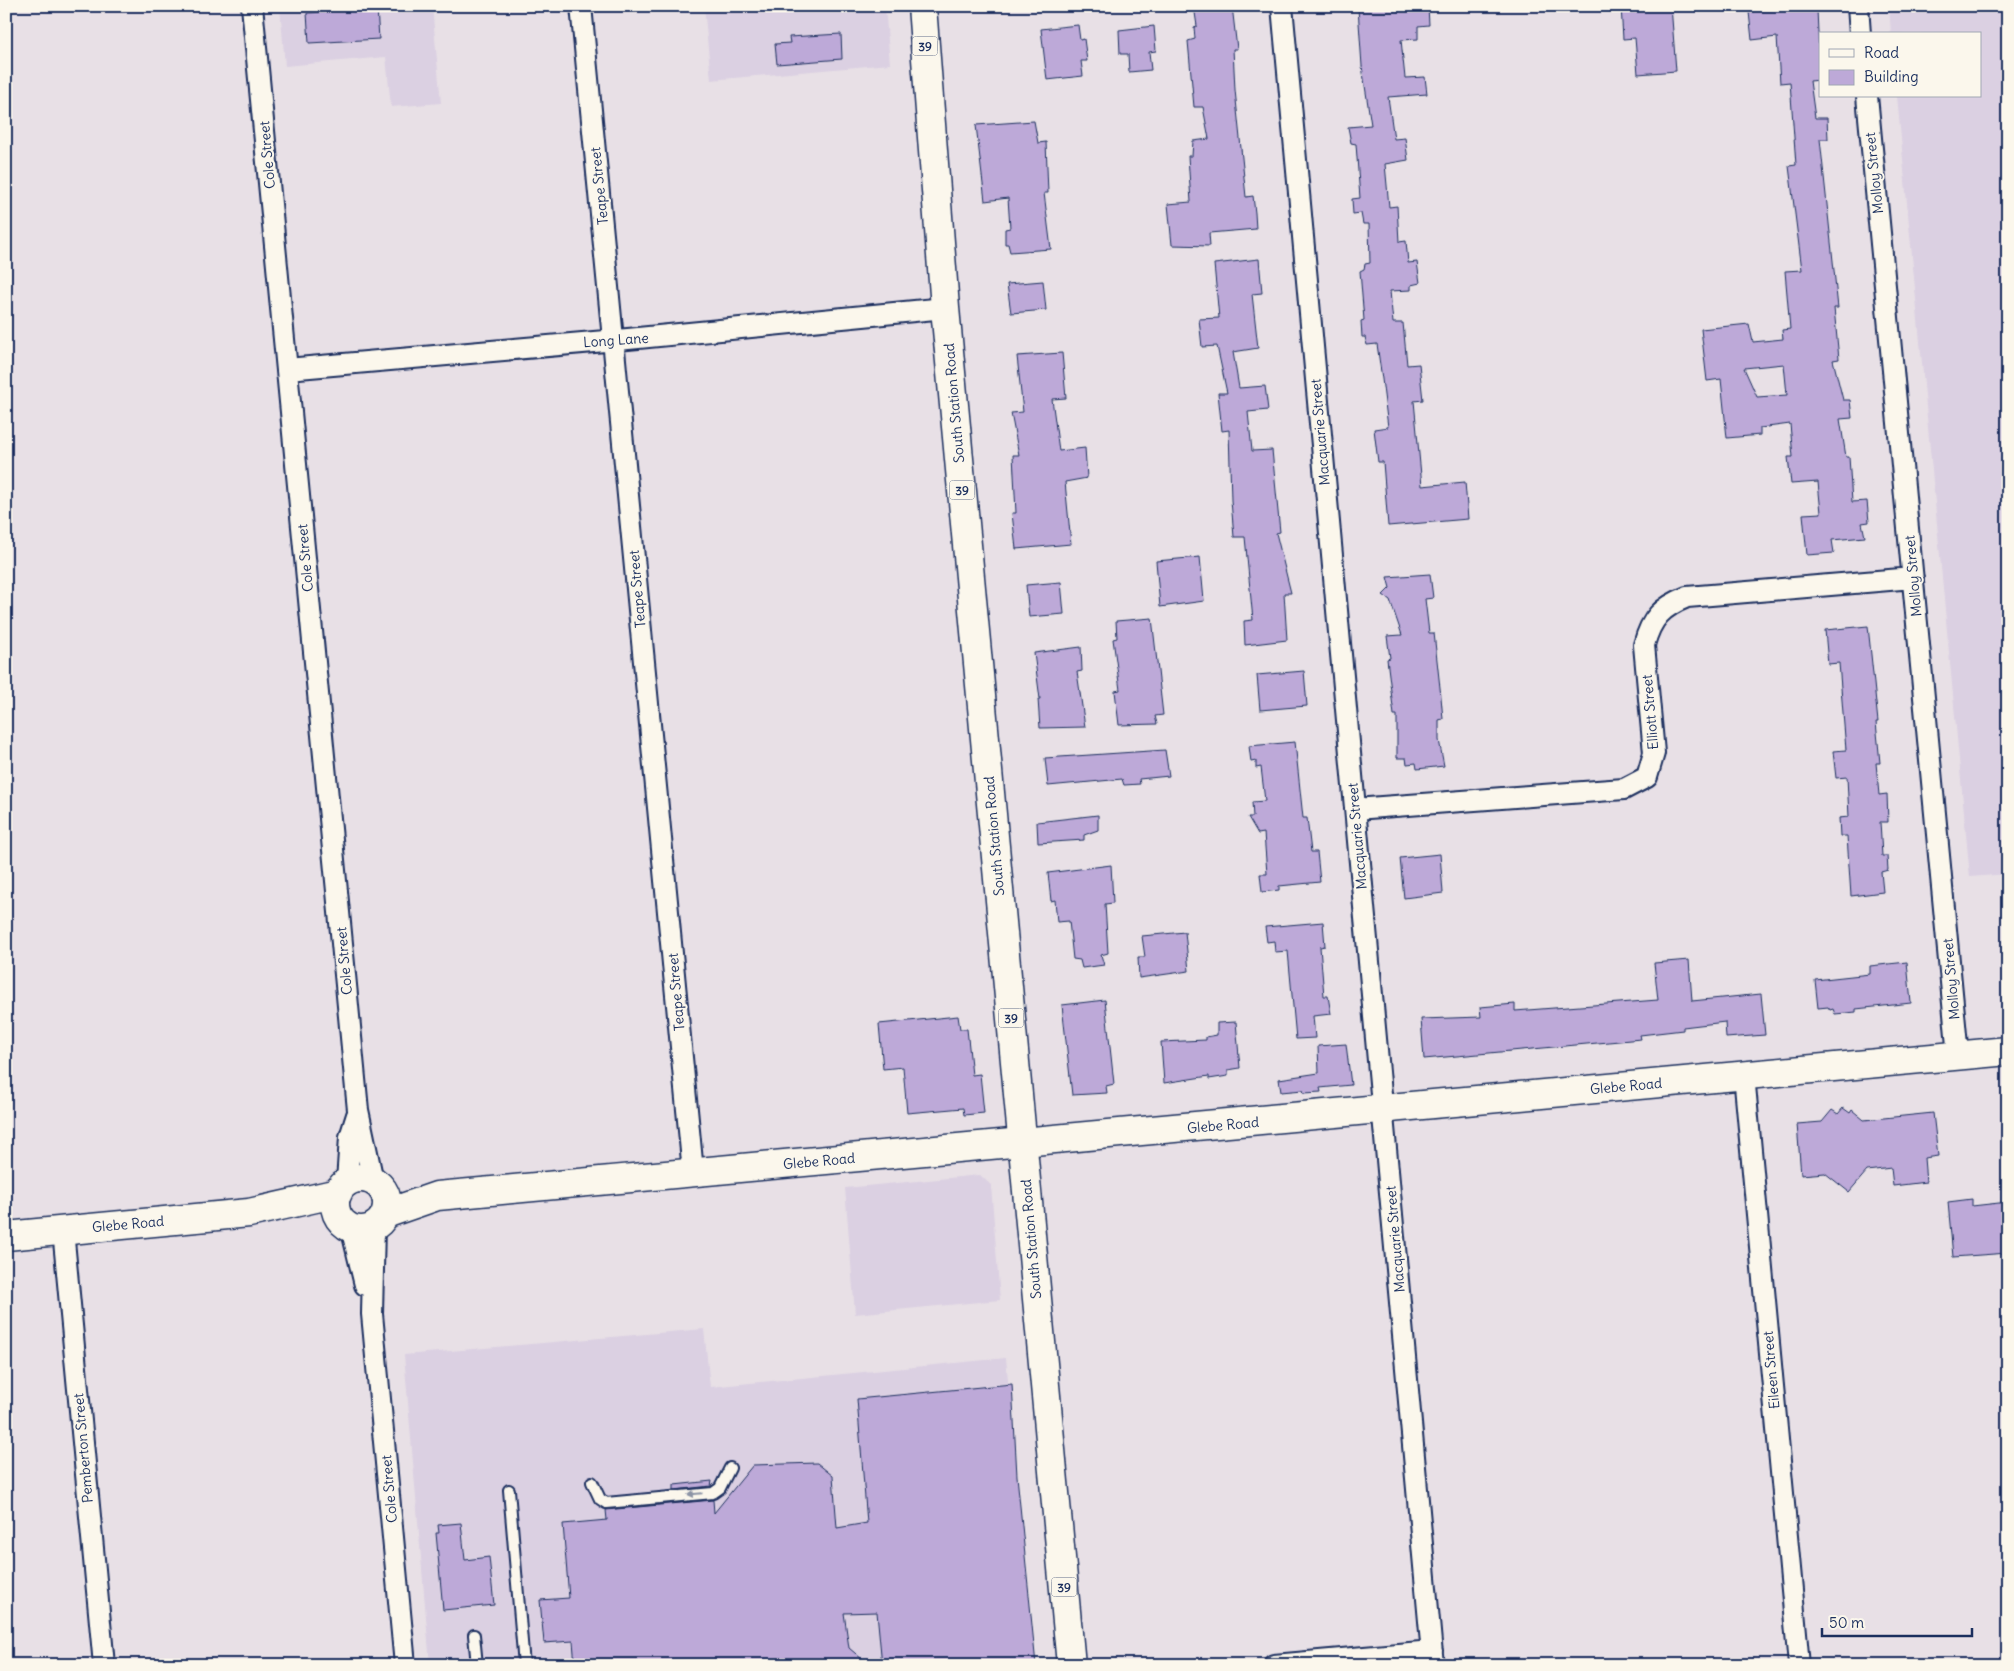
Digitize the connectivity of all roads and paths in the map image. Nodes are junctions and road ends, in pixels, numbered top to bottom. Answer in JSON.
{"nodes":[{"id":1,"x":252,"y":6,"type":"edge"},
{"id":2,"x":581,"y":6,"type":"edge"},
{"id":3,"x":922,"y":6,"type":"edge"},
{"id":4,"x":1282,"y":6,"type":"edge"},
{"id":5,"x":1858,"y":6,"type":"edge"},
{"id":6,"x":1860,"y":32,"type":"edge"},
{"id":7,"x":1866,"y":98,"type":"edge"},
{"id":8,"x":945,"y":308,"type":"junction"},
{"id":9,"x":614,"y":340,"type":"junction"},
{"id":10,"x":287,"y":369,"type":"junction"},
{"id":11,"x":1914,"y":578,"type":"junction"},
{"id":12,"x":1355,"y":809,"type":"junction"},
{"id":13,"x":2008,"y":1051,"type":"edge"},
{"id":14,"x":1958,"y":1056,"type":"junction"},
{"id":15,"x":1744,"y":1075,"type":"junction"},
{"id":16,"x":1383,"y":1109,"type":"junction"},
{"id":17,"x":1022,"y":1143,"type":"junction"},
{"id":18,"x":693,"y":1172,"type":"junction"},
{"id":19,"x":361,"y":1204,"type":"junction"},
{"id":20,"x":63,"y":1230,"type":"junction"},
{"id":21,"x":6,"y":1236,"type":"edge"},
{"id":22,"x":730,"y":1468,"type":"dead end"},
{"id":23,"x":592,"y":1482,"type":"dead end"},
{"id":24,"x":509,"y":1490,"type":"dead end"},
{"id":25,"x":474,"y":1634,"type":"dead end"},
{"id":26,"x":1433,"y":1658,"type":"edge"},
{"id":27,"x":104,"y":1665,"type":"edge"},
{"id":28,"x":405,"y":1665,"type":"edge"},
{"id":29,"x":477,"y":1665,"type":"edge"},
{"id":30,"x":524,"y":1665,"type":"edge"},
{"id":31,"x":1071,"y":1665,"type":"edge"},
{"id":32,"x":1274,"y":1665,"type":"edge"},
{"id":33,"x":1799,"y":1665,"type":"edge"}],
"edges":[{"from":1,"to":10,"type":"street","name":"Cole Street"},
{"from":2,"to":9,"type":"street","name":"Teape Street"},
{"from":3,"to":8,"type":"street","name":"South Station Road","number":"39"},
{"from":4,"to":12,"type":"street","name":"Macquarie Street"},
{"from":5,"to":6,"type":"street"},
{"from":7,"to":11,"type":"street","name":"Molloy Street"},
{"from":8,"to":9,"type":"street","name":"Long Lane"},
{"from":8,"to":17,"type":"street","name":"South Station Road","number":"39"},
{"from":9,"to":10,"type":"street","name":"Long Lane"},
{"from":9,"to":18,"type":"street","name":"Teape Street"},
{"from":10,"to":19,"type":"street","name":"Cole Street"},
{"from":11,"to":12,"type":"street","name":"Elliott Street"},
{"from":11,"to":14,"type":"street","name":"Molloy Street"},
{"from":12,"to":16,"type":"street","name":"Macquarie Street"},
{"from":13,"to":14,"type":"street","name":"Glebe Road"},
{"from":14,"to":15,"type":"street","name":"Glebe Road"},
{"from":15,"to":16,"type":"street","name":"Glebe Road"},
{"from":15,"to":33,"type":"street","name":"Eileen Street"},
{"from":16,"to":17,"type":"street","name":"Glebe Road"},
{"from":16,"to":26,"type":"street","name":"Macquarie Street"},
{"from":17,"to":18,"type":"street","name":"Glebe Road"},
{"from":17,"to":31,"type":"street","name":"South Station Road","number":"39"},
{"from":18,"to":19,"type":"street","name":"Glebe Road"},
{"from":19,"to":20,"type":"street","name":"Glebe Road"},
{"from":19,"to":28,"type":"street","name":"Cole Street"},
{"from":20,"to":21,"type":"street","name":"Glebe Road"},
{"from":20,"to":27,"type":"street","name":"Pemberton Street"},
{"from":22,"to":23,"type":"lane","one_way":true},
{"from":24,"to":30,"type":"lane"},
{"from":25,"to":29,"type":"lane"},
{"from":26,"to":32,"type":"street"}]}
